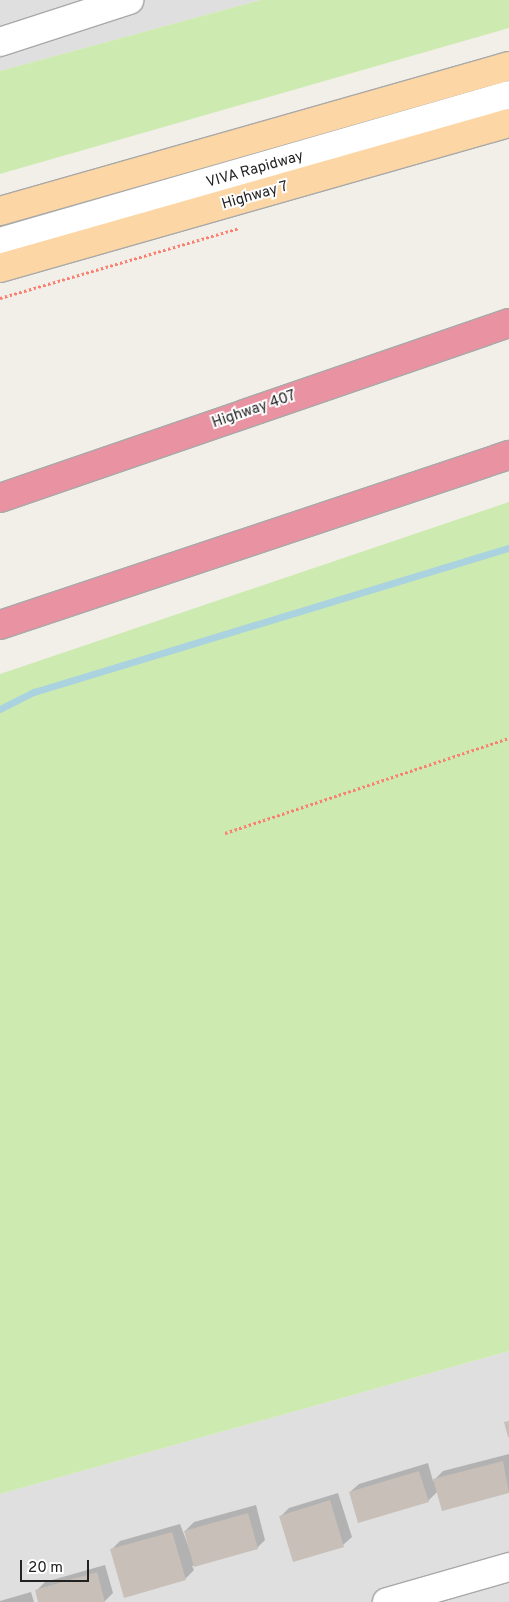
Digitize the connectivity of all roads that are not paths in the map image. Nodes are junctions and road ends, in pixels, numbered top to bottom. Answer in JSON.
{"nodes":[{"id":1,"x":116,"y":2,"type":"edge"},
{"id":2,"x":0,"y":42,"type":"edge"},
{"id":3,"x":509,"y":66,"type":"edge"},
{"id":4,"x":509,"y":95,"type":"edge"},
{"id":5,"x":509,"y":123,"type":"edge"},
{"id":6,"x":0,"y":211,"type":"edge"},
{"id":7,"x":0,"y":242,"type":"edge"},
{"id":8,"x":0,"y":268,"type":"edge"},
{"id":9,"x":509,"y":323,"type":"edge"},
{"id":10,"x":509,"y":455,"type":"edge"},
{"id":11,"x":509,"y":464,"type":"edge"},
{"id":12,"x":433,"y":482,"type":"junction"},
{"id":13,"x":0,"y":498,"type":"edge"},
{"id":14,"x":0,"y":625,"type":"edge"},
{"id":15,"x":509,"y":1567,"type":"edge"},
{"id":16,"x":387,"y":1602,"type":"edge"}],
"edges":[{"from":1,"to":2,"type":"street"},
{"from":3,"to":6,"type":"main road"},
{"from":4,"to":7,"type":"street","name":"VIVA Rapidway"},
{"from":5,"to":8,"type":"main road","name":"Highway 7"},
{"from":9,"to":13,"type":"highway","name":"Highway 407"},
{"from":10,"to":12,"type":"highway"},
{"from":11,"to":12,"type":"highway"},
{"from":12,"to":14,"type":"highway"},
{"from":15,"to":16,"type":"street"}]}
